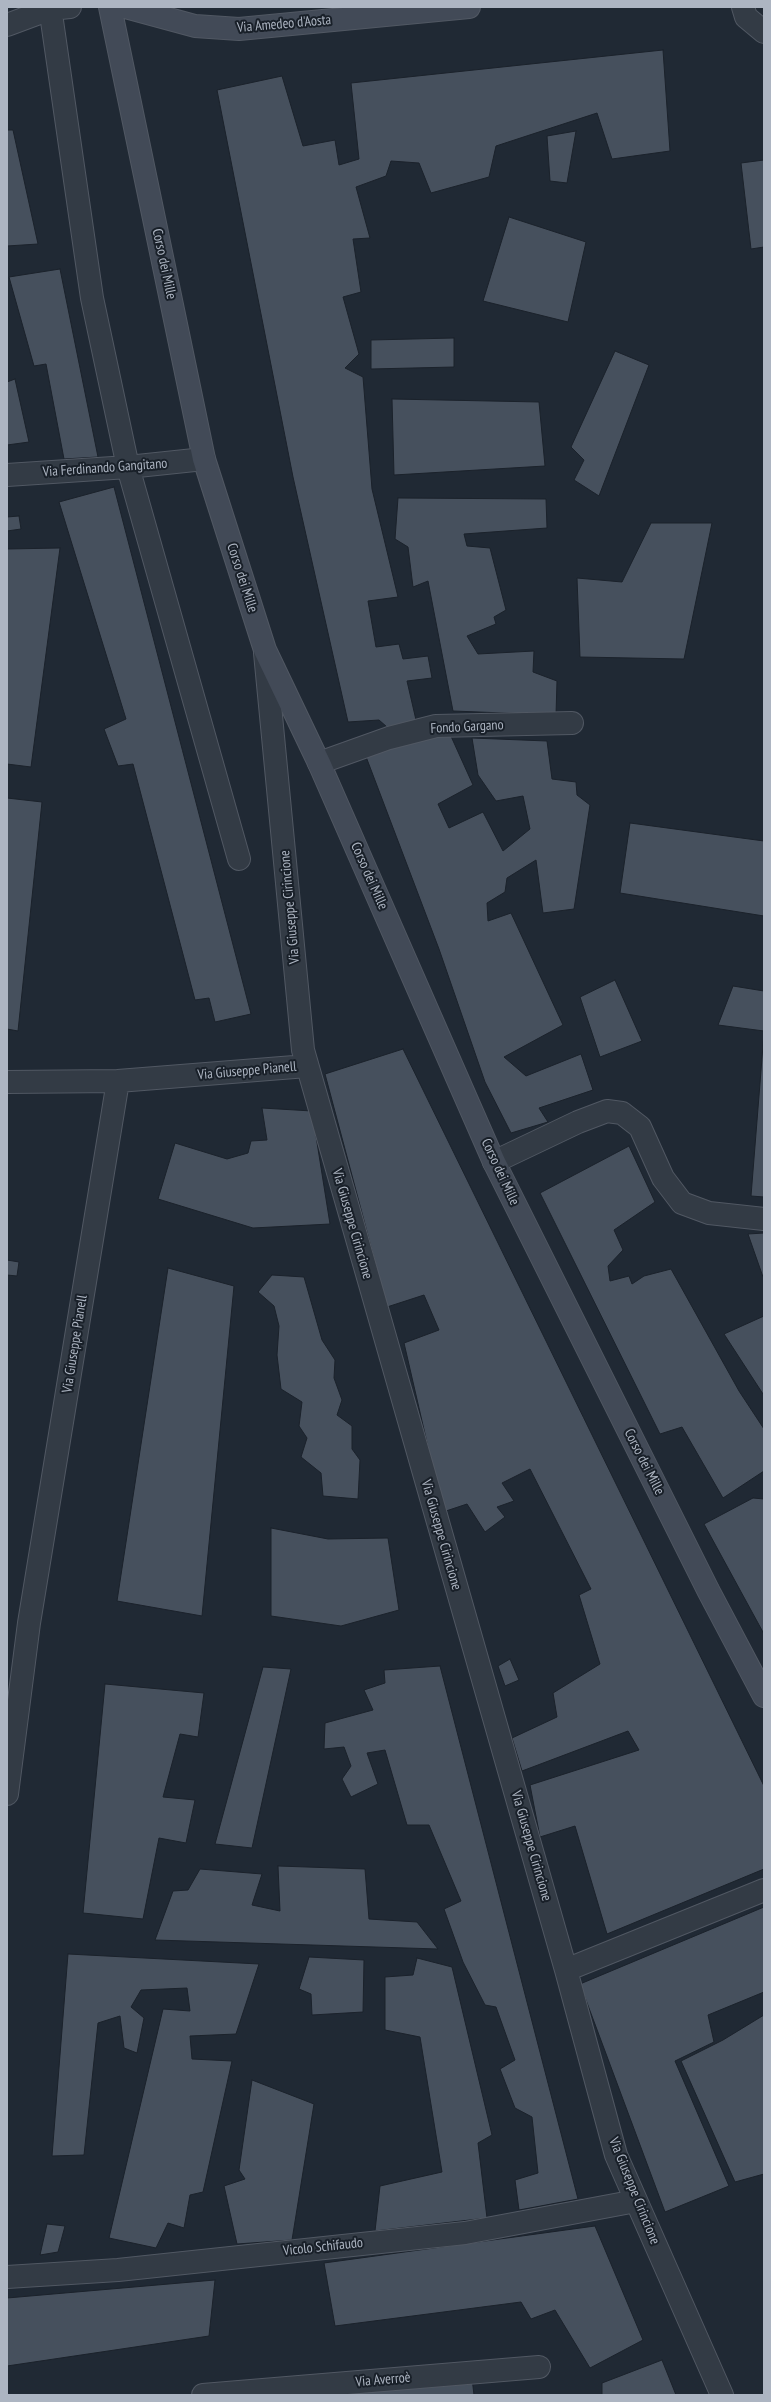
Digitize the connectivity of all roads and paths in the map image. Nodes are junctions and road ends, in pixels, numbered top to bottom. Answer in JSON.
{"nodes":[{"id":1,"x":110,"y":7,"type":"edge"},
{"id":2,"x":126,"y":7,"type":"edge"},
{"id":3,"x":469,"y":7,"type":"edge"},
{"id":4,"x":744,"y":7,"type":"edge"},
{"id":5,"x":56,"y":8,"type":"edge"},
{"id":6,"x":7,"y":25,"type":"edge"},
{"id":7,"x":764,"y":32,"type":"edge"},
{"id":8,"x":204,"y":459,"type":"junction"},
{"id":9,"x":128,"y":467,"type":"junction"},
{"id":10,"x":7,"y":475,"type":"edge"},
{"id":11,"x":265,"y":650,"type":"junction"},
{"id":12,"x":572,"y":723,"type":"dead end"},
{"id":13,"x":319,"y":763,"type":"junction"},
{"id":14,"x":239,"y":859,"type":"dead end"},
{"id":15,"x":307,"y":1066,"type":"junction"},
{"id":16,"x":118,"y":1081,"type":"junction"},
{"id":17,"x":7,"y":1082,"type":"edge"},
{"id":18,"x":494,"y":1162,"type":"junction"},
{"id":19,"x":764,"y":1219,"type":"edge"},
{"id":20,"x":764,"y":1696,"type":"edge"},
{"id":21,"x":7,"y":1794,"type":"edge"},
{"id":22,"x":764,"y":1890,"type":"edge"},
{"id":23,"x":566,"y":1970,"type":"junction"},
{"id":24,"x":636,"y":2201,"type":"junction"},
{"id":25,"x":7,"y":2277,"type":"edge"},
{"id":26,"x":539,"y":2367,"type":"dead end"},
{"id":27,"x":203,"y":2395,"type":"edge"},
{"id":28,"x":722,"y":2395,"type":"edge"}],
"edges":[{"from":1,"to":8,"type":"street","name":"Corso dei Mille"},
{"from":2,"to":3,"type":"street","name":"Via Amedeo d'Aosta"},
{"from":4,"to":7,"type":"street"},
{"from":5,"to":6,"type":"street"},
{"from":5,"to":9,"type":"street"},
{"from":8,"to":9,"type":"street","name":"Via Ferdinando Gangitano"},
{"from":8,"to":11,"type":"street","name":"Corso dei Mille"},
{"from":9,"to":10,"type":"street","name":"Via Ferdinando Gangitano"},
{"from":9,"to":14,"type":"street"},
{"from":11,"to":13,"type":"street","name":"Corso dei Mille"},
{"from":11,"to":15,"type":"street","name":"Via Giuseppe Cirincione"},
{"from":12,"to":13,"type":"street","name":"Fondo Gargano"},
{"from":13,"to":18,"type":"street","name":"Corso dei Mille"},
{"from":15,"to":16,"type":"street","name":"Via Giuseppe Pianell"},
{"from":15,"to":23,"type":"street","name":"Via Giuseppe Cirincione"},
{"from":16,"to":17,"type":"street"},
{"from":16,"to":21,"type":"street","name":"Via Giuseppe Pianell"},
{"from":18,"to":19,"type":"street"},
{"from":18,"to":20,"type":"street","name":"Corso dei Mille"},
{"from":22,"to":23,"type":"street"},
{"from":23,"to":24,"type":"street","name":"Via Giuseppe Cirincione"},
{"from":24,"to":25,"type":"street","name":"Vicolo Schifaudo"},
{"from":24,"to":28,"type":"street","name":"Via Giuseppe Cirincione"},
{"from":26,"to":27,"type":"street","name":"Via Averroè"}]}
